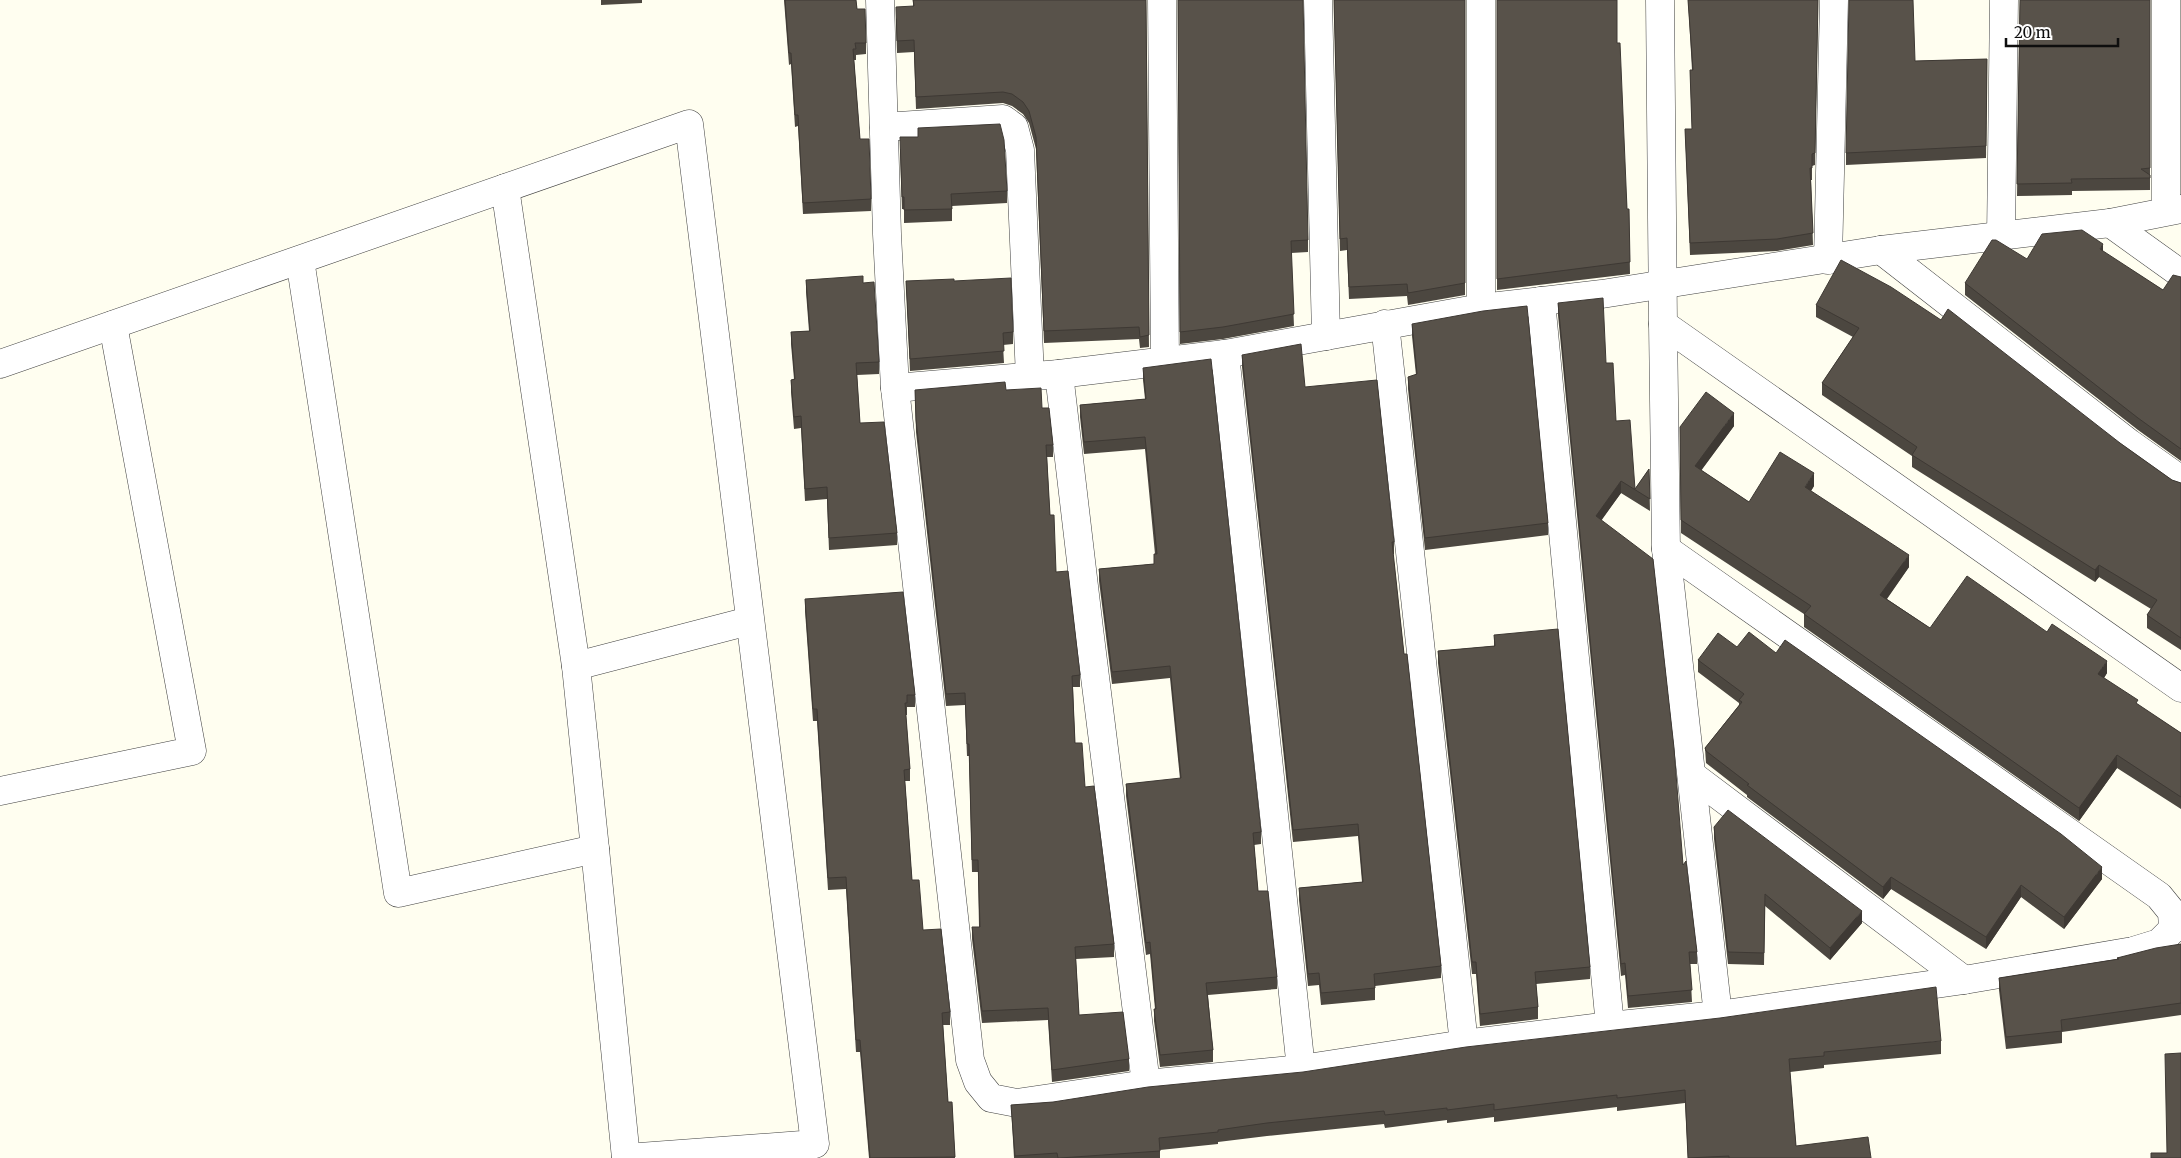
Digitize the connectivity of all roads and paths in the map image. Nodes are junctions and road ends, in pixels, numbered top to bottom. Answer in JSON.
{"nodes":[{"id":1,"x":880,"y":0,"type":"edge"},
{"id":2,"x":1162,"y":0,"type":"edge"},
{"id":3,"x":1318,"y":0,"type":"edge"},
{"id":4,"x":1481,"y":0,"type":"edge"},
{"id":5,"x":1660,"y":0,"type":"edge"},
{"id":6,"x":1834,"y":0,"type":"edge"},
{"id":7,"x":2004,"y":0,"type":"edge"},
{"id":8,"x":2166,"y":0,"type":"edge"},
{"id":9,"x":884,"y":126,"type":"junction"},
{"id":10,"x":505,"y":188,"type":"junction"},
{"id":11,"x":2173,"y":210,"type":"edge"},
{"id":12,"x":2110,"y":222,"type":"junction"},
{"id":13,"x":2000,"y":237,"type":"junction"},
{"id":14,"x":1881,"y":250,"type":"junction"},
{"id":15,"x":300,"y":260,"type":"junction"},
{"id":16,"x":1828,"y":260,"type":"junction"},
{"id":17,"x":2181,"y":274,"type":"edge"},
{"id":18,"x":1664,"y":284,"type":"junction"},
{"id":19,"x":1541,"y":301,"type":"junction"},
{"id":20,"x":1481,"y":308,"type":"junction"},
{"id":21,"x":1385,"y":324,"type":"junction"},
{"id":22,"x":1663,"y":324,"type":"junction"},
{"id":23,"x":113,"y":325,"type":"junction"},
{"id":24,"x":1326,"y":336,"type":"junction"},
{"id":25,"x":1225,"y":354,"type":"junction"},
{"id":26,"x":1165,"y":362,"type":"junction"},
{"id":27,"x":0,"y":364,"type":"edge"},
{"id":28,"x":1060,"y":374,"type":"junction"},
{"id":29,"x":1030,"y":377,"type":"junction"},
{"id":30,"x":895,"y":388,"type":"junction"},
{"id":31,"x":2181,"y":480,"type":"edge"},
{"id":32,"x":1666,"y":549,"type":"junction"},
{"id":33,"x":749,"y":621,"type":"junction"},
{"id":34,"x":576,"y":666,"type":"junction"},
{"id":35,"x":2181,"y":688,"type":"edge"},
{"id":36,"x":1693,"y":776,"type":"junction"},
{"id":37,"x":0,"y":791,"type":"edge"},
{"id":38,"x":595,"y":849,"type":"junction"},
{"id":39,"x":1964,"y":980,"type":"junction"},
{"id":40,"x":1718,"y":1015,"type":"junction"},
{"id":41,"x":1610,"y":1026,"type":"junction"},
{"id":42,"x":1464,"y":1044,"type":"junction"},
{"id":43,"x":1301,"y":1068,"type":"junction"},
{"id":44,"x":1146,"y":1084,"type":"junction"},
{"id":45,"x":626,"y":1158,"type":"edge"}],
"edges":[{"from":1,"to":9,"type":"street"},
{"from":2,"to":26,"type":"street"},
{"from":3,"to":24,"type":"street"},
{"from":4,"to":20,"type":"street"},
{"from":5,"to":18,"type":"street"},
{"from":6,"to":16,"type":"street"},
{"from":7,"to":13,"type":"street"},
{"from":8,"to":11,"type":"street"},
{"from":9,"to":29,"type":"street"},
{"from":9,"to":30,"type":"street"},
{"from":10,"to":15,"type":"street"},
{"from":10,"to":33,"type":"street"},
{"from":10,"to":34,"type":"street"},
{"from":11,"to":12,"type":"street"},
{"from":12,"to":13,"type":"street"},
{"from":12,"to":17,"type":"street"},
{"from":13,"to":14,"type":"street"},
{"from":14,"to":16,"type":"street"},
{"from":14,"to":31,"type":"street"},
{"from":15,"to":23,"type":"street"},
{"from":15,"to":38,"type":"street"},
{"from":16,"to":18,"type":"street"},
{"from":18,"to":19,"type":"street"},
{"from":18,"to":22,"type":"street"},
{"from":19,"to":20,"type":"street"},
{"from":19,"to":41,"type":"street"},
{"from":20,"to":21,"type":"street"},
{"from":21,"to":24,"type":"street"},
{"from":21,"to":42,"type":"street"},
{"from":22,"to":32,"type":"street"},
{"from":22,"to":35,"type":"street"},
{"from":23,"to":27,"type":"street"},
{"from":23,"to":37,"type":"street"},
{"from":24,"to":25,"type":"street"},
{"from":25,"to":26,"type":"street"},
{"from":25,"to":43,"type":"street"},
{"from":26,"to":28,"type":"street"},
{"from":28,"to":29,"type":"street"},
{"from":28,"to":44,"type":"street"},
{"from":29,"to":30,"type":"street"},
{"from":30,"to":44,"type":"street"},
{"from":32,"to":36,"type":"street"},
{"from":32,"to":39,"type":"street"},
{"from":33,"to":34,"type":"street"},
{"from":33,"to":45,"type":"street"},
{"from":34,"to":38,"type":"street"},
{"from":36,"to":39,"type":"street"},
{"from":36,"to":40,"type":"street"},
{"from":38,"to":45,"type":"street"},
{"from":39,"to":40,"type":"street"},
{"from":40,"to":41,"type":"street"},
{"from":41,"to":42,"type":"street"},
{"from":42,"to":43,"type":"street"},
{"from":43,"to":44,"type":"street"}]}
